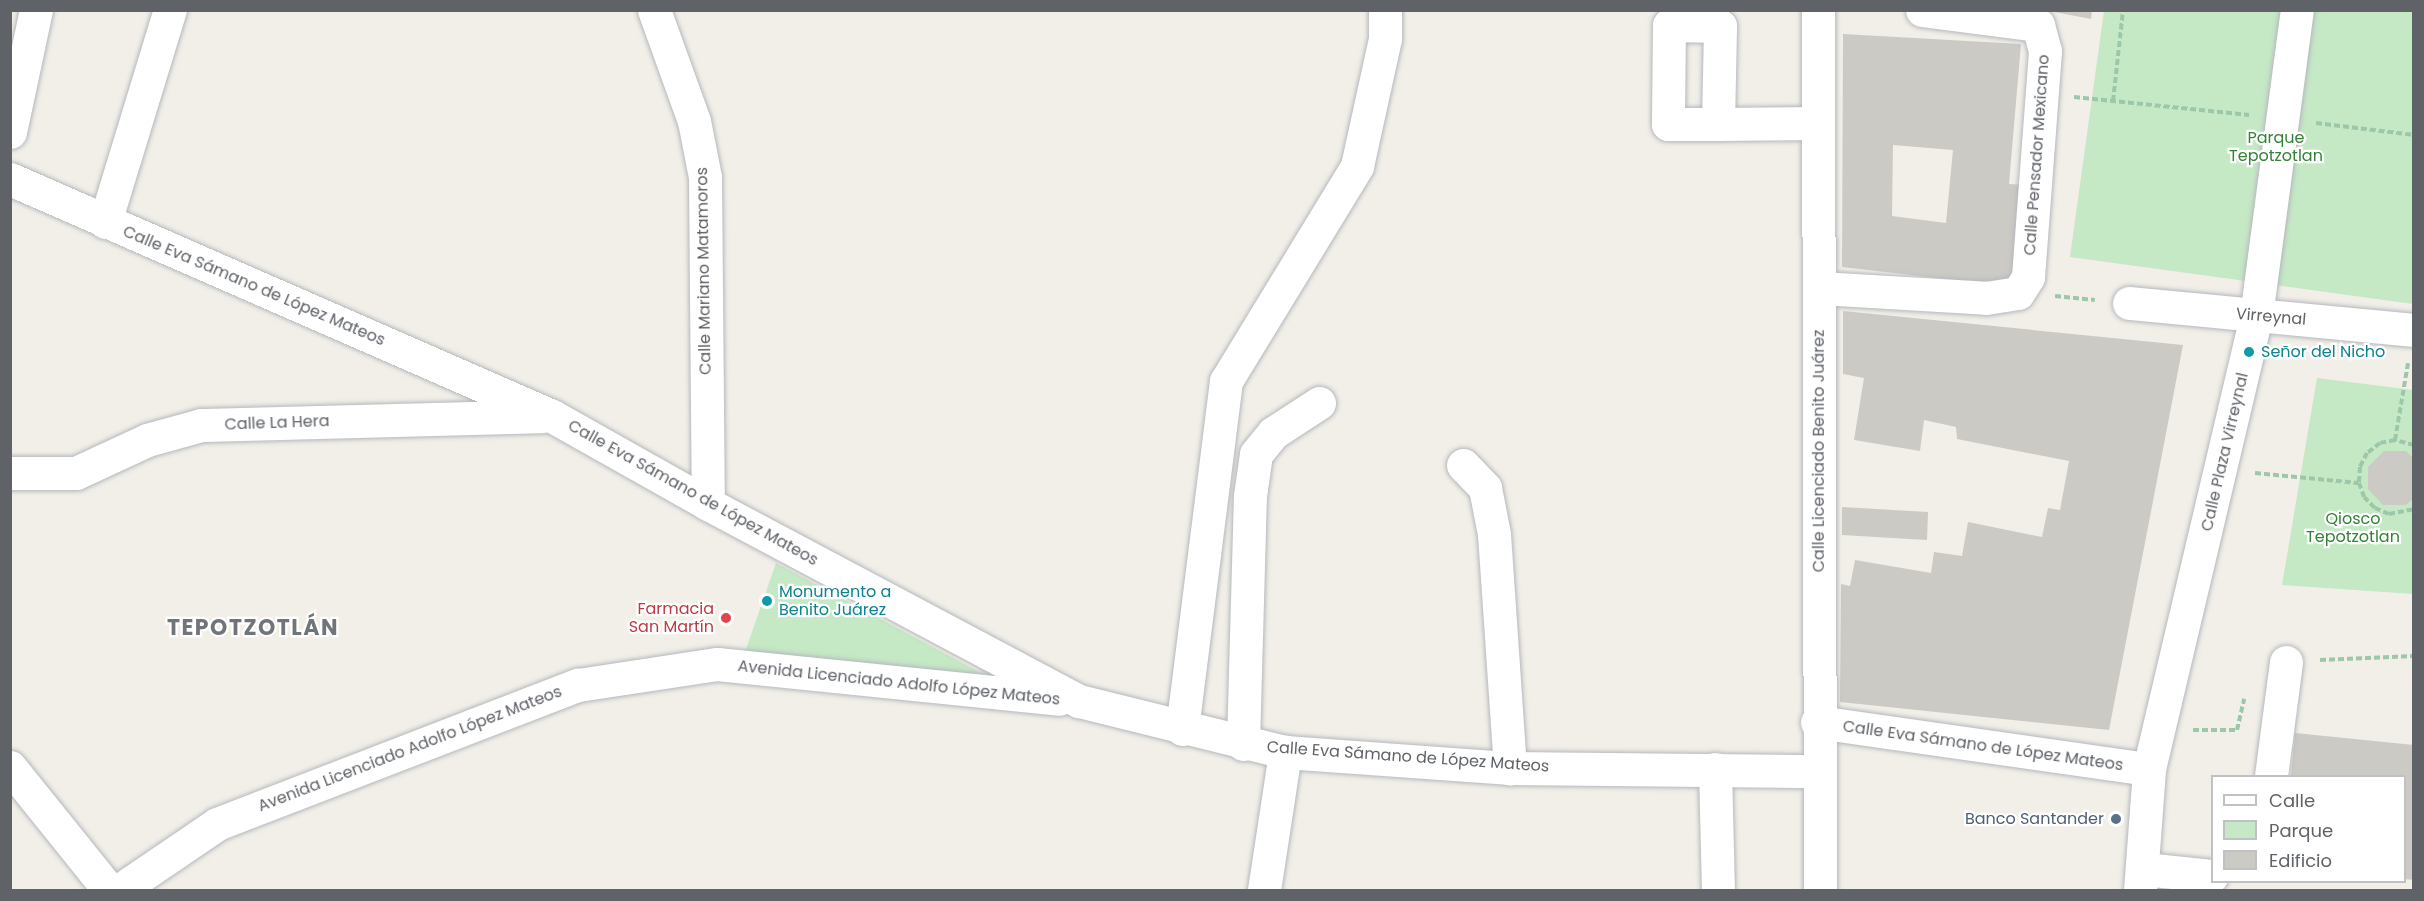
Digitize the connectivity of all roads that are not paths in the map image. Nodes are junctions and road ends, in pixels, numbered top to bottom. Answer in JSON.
{"nodes":[{"id":1,"x":36,"y":10,"type":"edge"},
{"id":2,"x":170,"y":10,"type":"edge"},
{"id":3,"x":654,"y":10,"type":"edge"},
{"id":4,"x":1385,"y":10,"type":"edge"},
{"id":5,"x":1818,"y":10,"type":"edge"},
{"id":6,"x":1922,"y":10,"type":"edge"},
{"id":7,"x":2297,"y":10,"type":"edge"},
{"id":8,"x":1818,"y":123,"type":"junction"},
{"id":9,"x":1718,"y":124,"type":"dead end"},
{"id":10,"x":10,"y":132,"type":"edge"},
{"id":11,"x":10,"y":179,"type":"edge"},
{"id":12,"x":105,"y":222,"type":"junction"},
{"id":13,"x":1820,"y":288,"type":"junction"},
{"id":14,"x":2129,"y":303,"type":"road end"},
{"id":15,"x":2256,"y":315,"type":"junction"},
{"id":16,"x":2411,"y":343,"type":"edge"},
{"id":17,"x":1319,"y":403,"type":"dead end"},
{"id":18,"x":552,"y":416,"type":"junction"},
{"id":19,"x":1463,"y":465,"type":"dead end"},
{"id":20,"x":10,"y":473,"type":"edge"},
{"id":21,"x":708,"y":504,"type":"junction"},
{"id":22,"x":2286,"y":662,"type":"dead end"},
{"id":23,"x":1079,"y":701,"type":"junction"},
{"id":24,"x":1817,"y":722,"type":"junction"},
{"id":25,"x":1182,"y":729,"type":"junction"},
{"id":26,"x":1244,"y":744,"type":"junction"},
{"id":27,"x":1286,"y":752,"type":"junction"},
{"id":28,"x":10,"y":767,"type":"edge"},
{"id":29,"x":1510,"y":768,"type":"junction"},
{"id":30,"x":1715,"y":769,"type":"junction"},
{"id":31,"x":2149,"y":769,"type":"junction"},
{"id":32,"x":1818,"y":771,"type":"junction"},
{"id":33,"x":2271,"y":775,"type":"edge"},
{"id":34,"x":2211,"y":876,"type":"edge"},
{"id":35,"x":2142,"y":880,"type":"edge"},
{"id":36,"x":109,"y":891,"type":"edge"},
{"id":37,"x":120,"y":891,"type":"edge"},
{"id":38,"x":1264,"y":891,"type":"edge"},
{"id":39,"x":1718,"y":891,"type":"edge"},
{"id":40,"x":1820,"y":891,"type":"edge"}],
"edges":[{"from":1,"to":10,"type":"street"},
{"from":2,"to":12,"type":"street"},
{"from":3,"to":21,"type":"street","name":"Calle Mariano Matamoros"},
{"from":4,"to":25,"type":"street"},
{"from":5,"to":8,"type":"street","name":"Calle Licenciado Benito Juárez"},
{"from":6,"to":13,"type":"street","name":"Calle Pensador Mexicano"},
{"from":7,"to":15,"type":"street","name":"Calle Plaza Virreynal"},
{"from":8,"to":9,"type":"street"},
{"from":8,"to":13,"type":"street","name":"Calle Licenciado Benito Juárez"},
{"from":11,"to":12,"type":"street","name":"Calle Eva Sámano de López Mateos"},
{"from":12,"to":18,"type":"street","name":"Calle Eva Sámano de López Mateos"},
{"from":13,"to":24,"type":"street","name":"Calle Licenciado Benito Juárez"},
{"from":14,"to":15,"type":"street","name":"Virreynal"},
{"from":15,"to":16,"type":"street","name":"Virreynal"},
{"from":15,"to":31,"type":"street","name":"Calle Plaza Virreynal"},
{"from":17,"to":26,"type":"street"},
{"from":18,"to":20,"type":"street","name":"Calle La Hera"},
{"from":18,"to":21,"type":"street","name":"Calle Eva Sámano de López Mateos"},
{"from":19,"to":29,"type":"street"},
{"from":21,"to":23,"type":"street","name":"Calle Eva Sámano de López Mateos"},
{"from":22,"to":33,"type":"street"},
{"from":23,"to":25,"type":"street","name":"Calle Eva Sámano de López Mateos"},
{"from":23,"to":37,"type":"street","name":"Avenida Licenciado Adolfo López Mateos"},
{"from":24,"to":31,"type":"street","name":"Calle Eva Sámano de López Mateos"},
{"from":24,"to":32,"type":"street","name":"Calle Licenciado Benito Juárez"},
{"from":25,"to":26,"type":"street","name":"Calle Eva Sámano de López Mateos"},
{"from":26,"to":27,"type":"street","name":"Calle Eva Sámano de López Mateos"},
{"from":27,"to":29,"type":"street","name":"Calle Eva Sámano de López Mateos"},
{"from":27,"to":38,"type":"street"},
{"from":28,"to":36,"type":"street"},
{"from":29,"to":30,"type":"street","name":"Calle Eva Sámano de López Mateos"},
{"from":30,"to":32,"type":"street","name":"Calle Eva Sámano de López Mateos"},
{"from":30,"to":39,"type":"street"},
{"from":31,"to":35,"type":"street","name":"Calle Plaza Virreynal"},
{"from":32,"to":40,"type":"street","name":"Calle Licenciado Benito Juárez"},
{"from":34,"to":35,"type":"street"}]}
